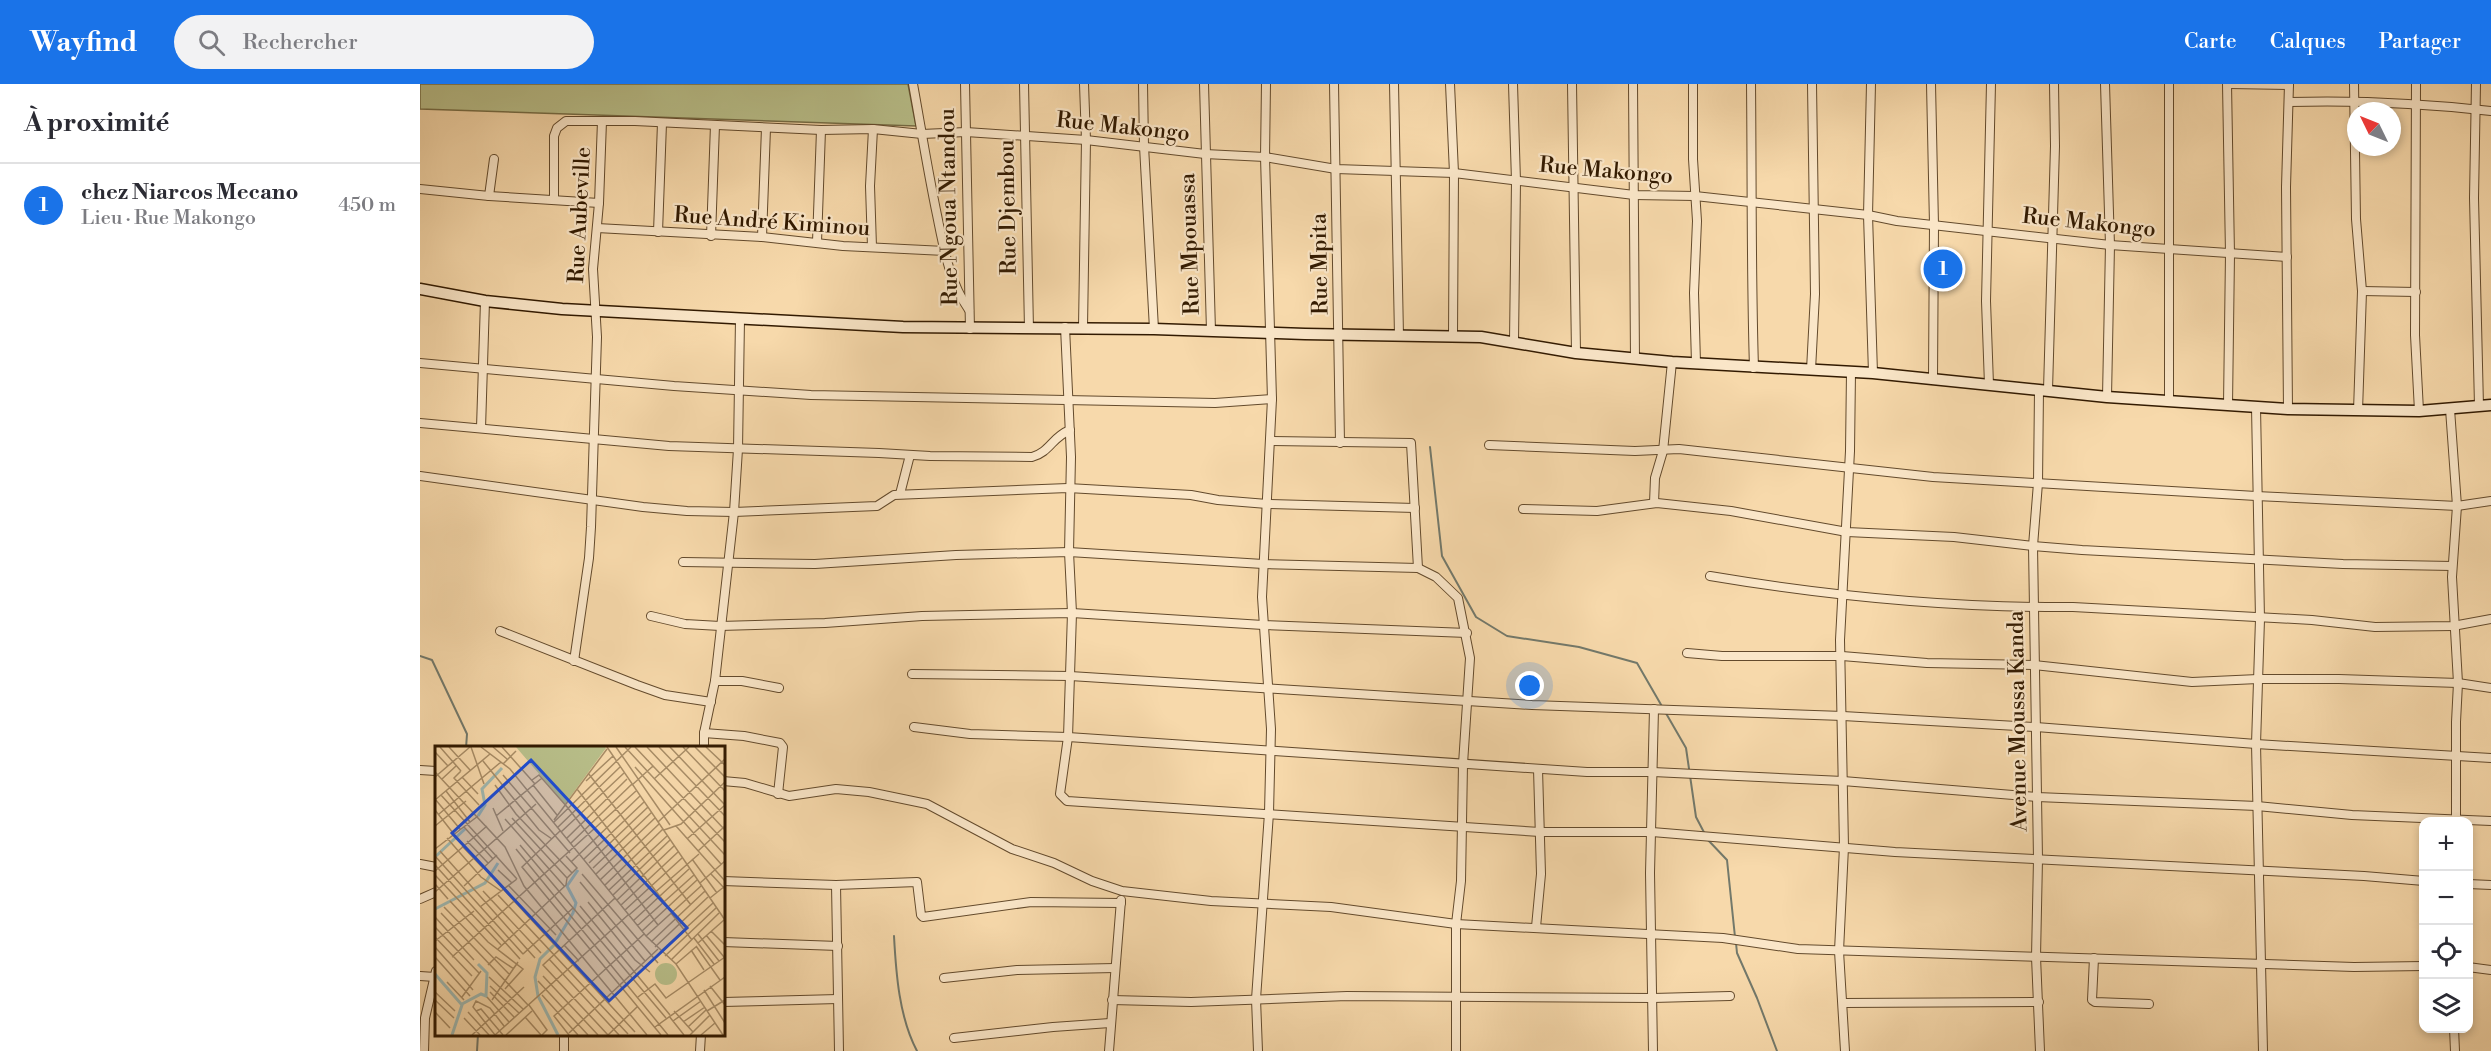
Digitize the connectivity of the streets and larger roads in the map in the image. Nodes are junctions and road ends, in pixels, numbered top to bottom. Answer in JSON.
{"nodes":[{"id":1,"x":913,"y":84,"type":"edge"},
{"id":2,"x":965,"y":84,"type":"edge"},
{"id":3,"x":1024,"y":84,"type":"edge"},
{"id":4,"x":1084,"y":84,"type":"edge"},
{"id":5,"x":1143,"y":84,"type":"edge"},
{"id":6,"x":1204,"y":84,"type":"edge"},
{"id":7,"x":1266,"y":84,"type":"edge"},
{"id":8,"x":1334,"y":84,"type":"edge"},
{"id":9,"x":1394,"y":84,"type":"edge"},
{"id":10,"x":1450,"y":84,"type":"edge"},
{"id":11,"x":1513,"y":84,"type":"edge"},
{"id":12,"x":1572,"y":84,"type":"edge"},
{"id":13,"x":1633,"y":84,"type":"edge"},
{"id":14,"x":1693,"y":84,"type":"edge"},
{"id":15,"x":1751,"y":84,"type":"edge"},
{"id":16,"x":1812,"y":84,"type":"edge"},
{"id":17,"x":1871,"y":84,"type":"edge"},
{"id":18,"x":1931,"y":84,"type":"edge"},
{"id":19,"x":1991,"y":84,"type":"edge"},
{"id":20,"x":2054,"y":84,"type":"edge"},
{"id":21,"x":2105,"y":84,"type":"edge"},
{"id":22,"x":2169,"y":84,"type":"edge"},
{"id":23,"x":2228,"y":84,"type":"edge"},
{"id":24,"x":2354,"y":84,"type":"edge"},
{"id":25,"x":2416,"y":84,"type":"edge"},
{"id":26,"x":2476,"y":84,"type":"edge"},
{"id":27,"x":2289,"y":85,"type":"edge"},
{"id":28,"x":2353,"y":100,"type":"junction"},
{"id":29,"x":2289,"y":102,"type":"junction"},
{"id":30,"x":2416,"y":102,"type":"junction"},
{"id":31,"x":2476,"y":110,"type":"junction"},
{"id":32,"x":2491,"y":111,"type":"edge"},
{"id":33,"x":602,"y":121,"type":"junction"},
{"id":34,"x":662,"y":123,"type":"junction"},
{"id":35,"x":715,"y":125,"type":"junction"},
{"id":36,"x":766,"y":128,"type":"junction"},
{"id":37,"x":873,"y":129,"type":"junction"},
{"id":38,"x":821,"y":130,"type":"junction"},
{"id":39,"x":966,"y":132,"type":"junction"},
{"id":40,"x":922,"y":134,"type":"junction"},
{"id":41,"x":1024,"y":136,"type":"junction"},
{"id":42,"x":1086,"y":140,"type":"junction"},
{"id":43,"x":1144,"y":146,"type":"junction"},
{"id":44,"x":1205,"y":154,"type":"junction"},
{"id":45,"x":1265,"y":157,"type":"junction"},
{"id":46,"x":494,"y":159,"type":"dead end"},
{"id":47,"x":1336,"y":169,"type":"junction"},
{"id":48,"x":1395,"y":171,"type":"junction"},
{"id":49,"x":1454,"y":172,"type":"junction"},
{"id":50,"x":1516,"y":181,"type":"junction"},
{"id":51,"x":1574,"y":186,"type":"junction"},
{"id":52,"x":420,"y":189,"type":"edge"},
{"id":53,"x":1634,"y":195,"type":"junction"},
{"id":54,"x":489,"y":196,"type":"junction"},
{"id":55,"x":1695,"y":196,"type":"junction"},
{"id":56,"x":554,"y":200,"type":"junction"},
{"id":57,"x":599,"y":202,"type":"junction"},
{"id":58,"x":1753,"y":204,"type":"junction"},
{"id":59,"x":1814,"y":210,"type":"junction"},
{"id":60,"x":1868,"y":215,"type":"junction"},
{"id":61,"x":1934,"y":225,"type":"junction"},
{"id":62,"x":597,"y":228,"type":"junction"},
{"id":63,"x":1987,"y":230,"type":"junction"},
{"id":64,"x":658,"y":232,"type":"junction"},
{"id":65,"x":711,"y":236,"type":"junction"},
{"id":66,"x":762,"y":237,"type":"junction"},
{"id":67,"x":2051,"y":238,"type":"junction"},
{"id":68,"x":817,"y":242,"type":"junction"},
{"id":69,"x":2110,"y":245,"type":"junction"},
{"id":70,"x":872,"y":247,"type":"junction"},
{"id":71,"x":2169,"y":249,"type":"junction"},
{"id":72,"x":945,"y":251,"type":"junction"},
{"id":73,"x":2230,"y":254,"type":"junction"},
{"id":74,"x":2287,"y":257,"type":"junction"},
{"id":75,"x":420,"y":289,"type":"edge"},
{"id":76,"x":2362,"y":291,"type":"junction"},
{"id":77,"x":2416,"y":292,"type":"junction"},
{"id":78,"x":485,"y":301,"type":"junction"},
{"id":79,"x":597,"y":310,"type":"junction"},
{"id":80,"x":969,"y":312,"type":"junction"},
{"id":81,"x":740,"y":319,"type":"junction"},
{"id":82,"x":1065,"y":327,"type":"junction"},
{"id":83,"x":1083,"y":327,"type":"junction"},
{"id":84,"x":1154,"y":328,"type":"junction"},
{"id":85,"x":969,"y":329,"type":"junction"},
{"id":86,"x":1029,"y":329,"type":"junction"},
{"id":87,"x":1211,"y":331,"type":"junction"},
{"id":88,"x":1270,"y":333,"type":"junction"},
{"id":89,"x":1339,"y":335,"type":"junction"},
{"id":90,"x":1454,"y":335,"type":"junction"},
{"id":91,"x":1399,"y":336,"type":"junction"},
{"id":92,"x":1514,"y":341,"type":"junction"},
{"id":93,"x":1576,"y":353,"type":"junction"},
{"id":94,"x":1635,"y":359,"type":"junction"},
{"id":95,"x":1672,"y":362,"type":"junction"},
{"id":96,"x":420,"y":363,"type":"edge"},
{"id":97,"x":1696,"y":363,"type":"junction"},
{"id":98,"x":1754,"y":368,"type":"junction"},
{"id":99,"x":483,"y":369,"type":"junction"},
{"id":100,"x":1810,"y":370,"type":"junction"},
{"id":101,"x":1851,"y":372,"type":"junction"},
{"id":102,"x":1873,"y":373,"type":"junction"},
{"id":103,"x":597,"y":378,"type":"junction"},
{"id":104,"x":1933,"y":378,"type":"junction"},
{"id":105,"x":1989,"y":385,"type":"junction"},
{"id":106,"x":738,"y":390,"type":"junction"},
{"id":107,"x":2044,"y":390,"type":"junction"},
{"id":108,"x":2107,"y":397,"type":"junction"},
{"id":109,"x":1272,"y":399,"type":"junction"},
{"id":110,"x":1069,"y":400,"type":"junction"},
{"id":111,"x":2169,"y":401,"type":"junction"},
{"id":112,"x":2229,"y":405,"type":"junction"},
{"id":113,"x":2491,"y":405,"type":"edge"},
{"id":114,"x":2479,"y":406,"type":"junction"},
{"id":115,"x":2256,"y":407,"type":"junction"},
{"id":116,"x":2450,"y":409,"type":"junction"},
{"id":117,"x":2288,"y":410,"type":"junction"},
{"id":118,"x":2358,"y":411,"type":"junction"},
{"id":119,"x":2419,"y":411,"type":"junction"},
{"id":120,"x":420,"y":423,"type":"edge"},
{"id":121,"x":482,"y":428,"type":"junction"},
{"id":122,"x":1070,"y":430,"type":"junction"},
{"id":123,"x":595,"y":439,"type":"junction"},
{"id":124,"x":1272,"y":441,"type":"junction"},
{"id":125,"x":1340,"y":443,"type":"junction"},
{"id":126,"x":1489,"y":445,"type":"dead end"},
{"id":127,"x":738,"y":449,"type":"junction"},
{"id":128,"x":1663,"y":451,"type":"junction"},
{"id":129,"x":910,"y":455,"type":"junction"},
{"id":130,"x":1850,"y":469,"type":"junction"},
{"id":131,"x":420,"y":476,"type":"edge"},
{"id":132,"x":2038,"y":483,"type":"junction"},
{"id":133,"x":1068,"y":488,"type":"junction"},
{"id":134,"x":900,"y":494,"type":"junction"},
{"id":135,"x":2256,"y":496,"type":"junction"},
{"id":136,"x":592,"y":499,"type":"junction"},
{"id":137,"x":2491,"y":501,"type":"edge"},
{"id":138,"x":1654,"y":503,"type":"junction"},
{"id":139,"x":1267,"y":504,"type":"junction"},
{"id":140,"x":2457,"y":506,"type":"junction"},
{"id":141,"x":1415,"y":508,"type":"junction"},
{"id":142,"x":1523,"y":509,"type":"dead end"},
{"id":143,"x":734,"y":512,"type":"junction"},
{"id":144,"x":1847,"y":532,"type":"junction"},
{"id":145,"x":2033,"y":546,"type":"junction"},
{"id":146,"x":1069,"y":552,"type":"junction"},
{"id":147,"x":2260,"y":558,"type":"junction"},
{"id":148,"x":683,"y":562,"type":"dead end"},
{"id":149,"x":727,"y":564,"type":"junction"},
{"id":150,"x":1263,"y":564,"type":"junction"},
{"id":151,"x":2452,"y":566,"type":"junction"},
{"id":152,"x":1418,"y":568,"type":"junction"},
{"id":153,"x":1710,"y":576,"type":"dead end"},
{"id":154,"x":1844,"y":596,"type":"junction"},
{"id":155,"x":2035,"y":607,"type":"junction"},
{"id":156,"x":1072,"y":613,"type":"junction"},
{"id":157,"x":651,"y":616,"type":"dead end"},
{"id":158,"x":2260,"y":619,"type":"junction"},
{"id":159,"x":2491,"y":619,"type":"edge"},
{"id":160,"x":1263,"y":625,"type":"junction"},
{"id":161,"x":720,"y":626,"type":"junction"},
{"id":162,"x":2453,"y":626,"type":"junction"},
{"id":163,"x":500,"y":631,"type":"dead end"},
{"id":164,"x":1467,"y":633,"type":"junction"},
{"id":165,"x":1687,"y":653,"type":"dead end"},
{"id":166,"x":1842,"y":656,"type":"junction"},
{"id":167,"x":574,"y":661,"type":"junction"},
{"id":168,"x":2034,"y":665,"type":"junction"},
{"id":169,"x":912,"y":674,"type":"dead end"},
{"id":170,"x":1070,"y":676,"type":"junction"},
{"id":171,"x":2258,"y":679,"type":"junction"},
{"id":172,"x":715,"y":681,"type":"junction"},
{"id":173,"x":2458,"y":683,"type":"junction"},
{"id":174,"x":779,"y":688,"type":"dead end"},
{"id":175,"x":2491,"y":688,"type":"edge"},
{"id":176,"x":1268,"y":689,"type":"junction"},
{"id":177,"x":1468,"y":700,"type":"junction"},
{"id":178,"x":711,"y":702,"type":"junction"},
{"id":179,"x":1654,"y":709,"type":"junction"},
{"id":180,"x":1843,"y":716,"type":"junction"},
{"id":181,"x":914,"y":727,"type":"dead end"},
{"id":182,"x":2036,"y":727,"type":"junction"},
{"id":183,"x":704,"y":733,"type":"junction"},
{"id":184,"x":1068,"y":737,"type":"junction"},
{"id":185,"x":2256,"y":744,"type":"junction"},
{"id":186,"x":704,"y":746,"type":"edge"},
{"id":187,"x":1271,"y":752,"type":"junction"},
{"id":188,"x":2455,"y":755,"type":"junction"},
{"id":189,"x":2491,"y":758,"type":"edge"},
{"id":190,"x":1463,"y":764,"type":"junction"},
{"id":191,"x":1538,"y":769,"type":"junction"},
{"id":192,"x":420,"y":770,"type":"edge"},
{"id":193,"x":435,"y":771,"type":"edge"},
{"id":194,"x":1653,"y":772,"type":"junction"},
{"id":195,"x":724,"y":781,"type":"edge"},
{"id":196,"x":1843,"y":781,"type":"junction"},
{"id":197,"x":778,"y":794,"type":"junction"},
{"id":198,"x":2037,"y":797,"type":"junction"},
{"id":199,"x":2257,"y":806,"type":"junction"},
{"id":200,"x":1269,"y":813,"type":"junction"},
{"id":201,"x":2456,"y":817,"type":"edge"},
{"id":202,"x":2419,"y":818,"type":"edge"},
{"id":203,"x":2473,"y":820,"type":"edge"},
{"id":204,"x":2491,"y":821,"type":"edge"},
{"id":205,"x":1462,"y":826,"type":"junction"},
{"id":206,"x":1540,"y":832,"type":"junction"},
{"id":207,"x":1652,"y":832,"type":"junction"},
{"id":208,"x":1844,"y":847,"type":"junction"},
{"id":209,"x":2038,"y":860,"type":"junction"},
{"id":210,"x":420,"y":864,"type":"edge"},
{"id":211,"x":435,"y":867,"type":"edge"},
{"id":212,"x":2259,"y":871,"type":"junction"},
{"id":213,"x":724,"y":881,"type":"edge"},
{"id":214,"x":2419,"y":881,"type":"edge"},
{"id":215,"x":2473,"y":884,"type":"edge"},
{"id":216,"x":836,"y":885,"type":"junction"},
{"id":217,"x":2491,"y":885,"type":"edge"},
{"id":218,"x":1122,"y":891,"type":"junction"},
{"id":219,"x":435,"y":892,"type":"edge"},
{"id":220,"x":420,"y":899,"type":"edge"},
{"id":221,"x":1120,"y":903,"type":"junction"},
{"id":222,"x":1261,"y":903,"type":"junction"},
{"id":223,"x":1456,"y":924,"type":"junction"},
{"id":224,"x":1536,"y":927,"type":"junction"},
{"id":225,"x":1651,"y":936,"type":"junction"},
{"id":226,"x":724,"y":942,"type":"edge"},
{"id":227,"x":838,"y":946,"type":"junction"},
{"id":228,"x":1839,"y":951,"type":"junction"},
{"id":229,"x":2036,"y":957,"type":"junction"},
{"id":230,"x":2094,"y":958,"type":"junction"},
{"id":231,"x":2261,"y":963,"type":"junction"},
{"id":232,"x":2419,"y":966,"type":"edge"},
{"id":233,"x":1116,"y":968,"type":"junction"},
{"id":234,"x":2473,"y":968,"type":"edge"},
{"id":235,"x":2491,"y":970,"type":"edge"},
{"id":236,"x":435,"y":974,"type":"edge"},
{"id":237,"x":420,"y":976,"type":"edge"},
{"id":238,"x":435,"y":978,"type":"edge"},
{"id":239,"x":944,"y":978,"type":"dead end"},
{"id":240,"x":1455,"y":996,"type":"junction"},
{"id":241,"x":1731,"y":996,"type":"dead end"},
{"id":242,"x":1653,"y":998,"type":"junction"},
{"id":243,"x":838,"y":999,"type":"junction"},
{"id":244,"x":1256,"y":999,"type":"junction"},
{"id":245,"x":1112,"y":1000,"type":"junction"},
{"id":246,"x":724,"y":1002,"type":"edge"},
{"id":247,"x":2039,"y":1002,"type":"junction"},
{"id":248,"x":1843,"y":1003,"type":"junction"},
{"id":249,"x":2149,"y":1004,"type":"dead end"},
{"id":250,"x":1110,"y":1023,"type":"junction"},
{"id":251,"x":2454,"y":1033,"type":"edge"},
{"id":252,"x":701,"y":1036,"type":"edge"},
{"id":253,"x":954,"y":1038,"type":"dead end"},
{"id":254,"x":423,"y":1046,"type":"edge"},
{"id":255,"x":700,"y":1051,"type":"edge"},
{"id":256,"x":839,"y":1051,"type":"edge"},
{"id":257,"x":1109,"y":1051,"type":"edge"},
{"id":258,"x":1258,"y":1051,"type":"edge"},
{"id":259,"x":1456,"y":1051,"type":"edge"},
{"id":260,"x":1653,"y":1051,"type":"edge"},
{"id":261,"x":1845,"y":1051,"type":"edge"},
{"id":262,"x":2040,"y":1051,"type":"edge"},
{"id":263,"x":2263,"y":1051,"type":"edge"},
{"id":264,"x":2456,"y":1051,"type":"edge"}],
"edges":[{"from":1,"to":40,"type":"street"},
{"from":2,"to":39,"type":"street","name":"Rue Ngoua Ntandou"},
{"from":3,"to":41,"type":"street","name":"Rue Djembou"},
{"from":4,"to":42,"type":"street"},
{"from":5,"to":43,"type":"street"},
{"from":6,"to":44,"type":"street","name":"Rue Mpouassa"},
{"from":7,"to":45,"type":"street"},
{"from":8,"to":47,"type":"street","name":"Rue Mpita"},
{"from":9,"to":48,"type":"street"},
{"from":10,"to":49,"type":"street"},
{"from":11,"to":50,"type":"street"},
{"from":12,"to":51,"type":"street"},
{"from":13,"to":53,"type":"street"},
{"from":14,"to":55,"type":"street"},
{"from":15,"to":58,"type":"street"},
{"from":16,"to":59,"type":"street"},
{"from":17,"to":60,"type":"street"},
{"from":18,"to":61,"type":"street"},
{"from":19,"to":63,"type":"street"},
{"from":20,"to":67,"type":"street","name":"Avenue Moussa Kanda"},
{"from":21,"to":69,"type":"street"},
{"from":22,"to":71,"type":"street"},
{"from":23,"to":27,"type":"street"},
{"from":23,"to":73,"type":"street"},
{"from":24,"to":28,"type":"street"},
{"from":25,"to":30,"type":"street"},
{"from":26,"to":31,"type":"street"},
{"from":27,"to":29,"type":"street"},
{"from":28,"to":29,"type":"street"},
{"from":28,"to":30,"type":"street"},
{"from":28,"to":76,"type":"street"},
{"from":29,"to":74,"type":"street"},
{"from":30,"to":31,"type":"street"},
{"from":30,"to":77,"type":"street"},
{"from":31,"to":32,"type":"street"},
{"from":31,"to":114,"type":"street"},
{"from":33,"to":34,"type":"street","name":"Rue Makongo"},
{"from":33,"to":56,"type":"street","name":"Rue Makongo"},
{"from":33,"to":57,"type":"street","name":"Rue Aubeville"},
{"from":34,"to":35,"type":"street","name":"Rue Makongo"},
{"from":34,"to":64,"type":"street"},
{"from":35,"to":36,"type":"street","name":"Rue Makongo"},
{"from":35,"to":65,"type":"street"},
{"from":36,"to":38,"type":"street","name":"Rue Makongo"},
{"from":36,"to":66,"type":"street"},
{"from":37,"to":38,"type":"street","name":"Rue Makongo"},
{"from":37,"to":40,"type":"street","name":"Rue Makongo"},
{"from":37,"to":70,"type":"street"},
{"from":38,"to":68,"type":"street"},
{"from":39,"to":40,"type":"street","name":"Rue Makongo"},
{"from":39,"to":41,"type":"street","name":"Rue Makongo"},
{"from":39,"to":80,"type":"street","name":"Rue Ngoua Ntandou"},
{"from":40,"to":72,"type":"street"},
{"from":41,"to":42,"type":"street","name":"Rue Makongo"},
{"from":41,"to":86,"type":"street","name":"Rue Djembou"},
{"from":42,"to":43,"type":"street","name":"Rue Makongo"},
{"from":42,"to":83,"type":"street"},
{"from":43,"to":44,"type":"street","name":"Rue Makongo"},
{"from":43,"to":84,"type":"street"},
{"from":44,"to":45,"type":"street","name":"Rue Makongo"},
{"from":44,"to":87,"type":"street","name":"Rue Mpouassa"},
{"from":45,"to":47,"type":"street","name":"Rue Makongo"},
{"from":45,"to":88,"type":"street"},
{"from":46,"to":54,"type":"street"},
{"from":47,"to":48,"type":"street","name":"Rue Makongo"},
{"from":47,"to":89,"type":"street","name":"Rue Mpita"},
{"from":48,"to":49,"type":"street","name":"Rue Makongo"},
{"from":48,"to":91,"type":"street"},
{"from":49,"to":50,"type":"street","name":"Rue Makongo"},
{"from":49,"to":90,"type":"street"},
{"from":50,"to":51,"type":"street","name":"Rue Makongo"},
{"from":50,"to":92,"type":"street"},
{"from":51,"to":53,"type":"street","name":"Rue Makongo"},
{"from":51,"to":93,"type":"street"},
{"from":52,"to":54,"type":"street"},
{"from":53,"to":55,"type":"street","name":"Rue Makongo"},
{"from":53,"to":94,"type":"street"},
{"from":54,"to":56,"type":"street"},
{"from":55,"to":58,"type":"street","name":"Rue Makongo"},
{"from":55,"to":97,"type":"street"},
{"from":56,"to":57,"type":"street"},
{"from":57,"to":62,"type":"street","name":"Rue Aubeville"},
{"from":58,"to":59,"type":"street","name":"Rue Makongo"},
{"from":58,"to":98,"type":"street"},
{"from":59,"to":60,"type":"street","name":"Rue Makongo"},
{"from":59,"to":100,"type":"street"},
{"from":60,"to":61,"type":"street","name":"Rue Makongo"},
{"from":60,"to":102,"type":"street"},
{"from":61,"to":63,"type":"street","name":"Rue Makongo"},
{"from":61,"to":104,"type":"street"},
{"from":62,"to":64,"type":"street","name":"Rue André Kiminou"},
{"from":62,"to":79,"type":"street","name":"Rue Aubeville"},
{"from":63,"to":67,"type":"street","name":"Rue Makongo"},
{"from":63,"to":105,"type":"street"},
{"from":64,"to":65,"type":"street","name":"Rue André Kiminou"},
{"from":65,"to":66,"type":"street","name":"Rue André Kiminou"},
{"from":66,"to":68,"type":"street","name":"Rue André Kiminou"},
{"from":67,"to":69,"type":"street","name":"Rue Makongo"},
{"from":67,"to":107,"type":"street","name":"Avenue Moussa Kanda"},
{"from":68,"to":70,"type":"street","name":"Rue André Kiminou"},
{"from":69,"to":71,"type":"street","name":"Rue Makongo"},
{"from":69,"to":108,"type":"street"},
{"from":70,"to":72,"type":"street","name":"Rue André Kiminou"},
{"from":71,"to":73,"type":"street","name":"Rue Makongo"},
{"from":71,"to":111,"type":"street"},
{"from":72,"to":80,"type":"street"},
{"from":73,"to":74,"type":"street","name":"Rue Makongo"},
{"from":73,"to":112,"type":"street"},
{"from":74,"to":117,"type":"street"},
{"from":75,"to":78,"type":"street"},
{"from":76,"to":77,"type":"street"},
{"from":76,"to":118,"type":"street"},
{"from":77,"to":119,"type":"street"},
{"from":78,"to":79,"type":"street"},
{"from":78,"to":99,"type":"street"},
{"from":79,"to":81,"type":"street"},
{"from":79,"to":103,"type":"street","name":"Rue Aubeville"},
{"from":80,"to":85,"type":"street","name":"Rue Ngoua Ntandou"},
{"from":81,"to":85,"type":"street"},
{"from":81,"to":106,"type":"street"},
{"from":82,"to":83,"type":"street"},
{"from":82,"to":86,"type":"street"},
{"from":82,"to":110,"type":"street"},
{"from":83,"to":84,"type":"street"},
{"from":84,"to":87,"type":"street"},
{"from":85,"to":86,"type":"street"},
{"from":87,"to":88,"type":"street"},
{"from":88,"to":89,"type":"street"},
{"from":88,"to":109,"type":"street"},
{"from":89,"to":91,"type":"street"},
{"from":89,"to":125,"type":"street","name":"Rue Mpita"},
{"from":90,"to":91,"type":"street"},
{"from":90,"to":92,"type":"street"},
{"from":92,"to":93,"type":"street"},
{"from":93,"to":94,"type":"street"},
{"from":94,"to":95,"type":"street"},
{"from":95,"to":97,"type":"street"},
{"from":95,"to":128,"type":"street"},
{"from":96,"to":99,"type":"street"},
{"from":97,"to":98,"type":"street"},
{"from":98,"to":100,"type":"street"},
{"from":99,"to":103,"type":"street"},
{"from":99,"to":121,"type":"street"},
{"from":100,"to":101,"type":"street"},
{"from":101,"to":102,"type":"street"},
{"from":101,"to":130,"type":"street"},
{"from":102,"to":104,"type":"street"},
{"from":103,"to":106,"type":"street"},
{"from":103,"to":123,"type":"street","name":"Rue Aubeville"},
{"from":104,"to":105,"type":"street"},
{"from":105,"to":107,"type":"street"},
{"from":106,"to":110,"type":"street"},
{"from":106,"to":127,"type":"street"},
{"from":107,"to":108,"type":"street"},
{"from":107,"to":132,"type":"street","name":"Avenue Moussa Kanda"},
{"from":108,"to":111,"type":"street"},
{"from":109,"to":110,"type":"street"},
{"from":109,"to":124,"type":"street"},
{"from":110,"to":122,"type":"street"},
{"from":111,"to":112,"type":"street"},
{"from":112,"to":115,"type":"street"},
{"from":113,"to":114,"type":"street"},
{"from":114,"to":116,"type":"street"},
{"from":115,"to":117,"type":"street"},
{"from":115,"to":135,"type":"street"},
{"from":116,"to":119,"type":"street"},
{"from":116,"to":140,"type":"street"},
{"from":117,"to":118,"type":"street"},
{"from":118,"to":119,"type":"street"},
{"from":120,"to":121,"type":"street"},
{"from":121,"to":123,"type":"street"},
{"from":122,"to":129,"type":"street"},
{"from":122,"to":133,"type":"street"},
{"from":123,"to":127,"type":"street"},
{"from":123,"to":136,"type":"street","name":"Rue Aubeville"},
{"from":124,"to":125,"type":"street"},
{"from":124,"to":139,"type":"street"},
{"from":125,"to":141,"type":"street"},
{"from":126,"to":128,"type":"street"},
{"from":127,"to":129,"type":"street"},
{"from":127,"to":143,"type":"street"},
{"from":128,"to":130,"type":"street"},
{"from":128,"to":138,"type":"street"},
{"from":129,"to":134,"type":"street"},
{"from":130,"to":132,"type":"street"},
{"from":130,"to":144,"type":"street"},
{"from":131,"to":136,"type":"street"},
{"from":132,"to":135,"type":"street"},
{"from":132,"to":145,"type":"street","name":"Avenue Moussa Kanda"},
{"from":133,"to":134,"type":"street"},
{"from":133,"to":139,"type":"street"},
{"from":133,"to":146,"type":"street"},
{"from":134,"to":143,"type":"street"},
{"from":135,"to":140,"type":"street"},
{"from":135,"to":147,"type":"street"},
{"from":136,"to":143,"type":"street"},
{"from":136,"to":167,"type":"street","name":"Rue Aubeville"},
{"from":137,"to":140,"type":"street"},
{"from":138,"to":142,"type":"street"},
{"from":138,"to":144,"type":"street"},
{"from":139,"to":141,"type":"street"},
{"from":139,"to":150,"type":"street"},
{"from":140,"to":151,"type":"street"},
{"from":141,"to":152,"type":"street"},
{"from":143,"to":149,"type":"street"},
{"from":144,"to":145,"type":"street"},
{"from":144,"to":154,"type":"street"},
{"from":145,"to":147,"type":"street"},
{"from":145,"to":155,"type":"street","name":"Avenue Moussa Kanda"},
{"from":146,"to":149,"type":"street"},
{"from":146,"to":150,"type":"street"},
{"from":146,"to":156,"type":"street"},
{"from":147,"to":151,"type":"street"},
{"from":147,"to":158,"type":"street"},
{"from":148,"to":149,"type":"street"},
{"from":149,"to":161,"type":"street"},
{"from":150,"to":152,"type":"street"},
{"from":150,"to":160,"type":"street"},
{"from":151,"to":162,"type":"street"},
{"from":152,"to":164,"type":"street"},
{"from":153,"to":154,"type":"street"},
{"from":154,"to":155,"type":"street"},
{"from":154,"to":166,"type":"street"},
{"from":155,"to":158,"type":"street"},
{"from":155,"to":168,"type":"street","name":"Avenue Moussa Kanda"},
{"from":156,"to":160,"type":"street"},
{"from":156,"to":161,"type":"street"},
{"from":156,"to":170,"type":"street"},
{"from":157,"to":161,"type":"street"},
{"from":158,"to":162,"type":"street"},
{"from":158,"to":171,"type":"street"},
{"from":159,"to":162,"type":"street"},
{"from":160,"to":164,"type":"street"},
{"from":160,"to":176,"type":"street"},
{"from":161,"to":172,"type":"street"},
{"from":162,"to":173,"type":"street"},
{"from":163,"to":167,"type":"street"},
{"from":164,"to":177,"type":"street"},
{"from":165,"to":166,"type":"street"},
{"from":166,"to":168,"type":"street"},
{"from":166,"to":180,"type":"street"},
{"from":167,"to":178,"type":"street"},
{"from":168,"to":171,"type":"street"},
{"from":168,"to":182,"type":"street","name":"Avenue Moussa Kanda"},
{"from":169,"to":170,"type":"street"},
{"from":170,"to":176,"type":"street"},
{"from":170,"to":184,"type":"street"},
{"from":171,"to":173,"type":"street"},
{"from":171,"to":185,"type":"street"},
{"from":172,"to":174,"type":"street"},
{"from":172,"to":178,"type":"street"},
{"from":173,"to":175,"type":"street"},
{"from":173,"to":188,"type":"street"},
{"from":176,"to":177,"type":"street"},
{"from":176,"to":187,"type":"street"},
{"from":177,"to":179,"type":"street"},
{"from":177,"to":190,"type":"street"},
{"from":178,"to":183,"type":"street"},
{"from":179,"to":180,"type":"street"},
{"from":179,"to":194,"type":"street"},
{"from":180,"to":182,"type":"street"},
{"from":180,"to":196,"type":"street"},
{"from":181,"to":184,"type":"street"},
{"from":182,"to":185,"type":"street"},
{"from":182,"to":198,"type":"street","name":"Avenue Moussa Kanda"},
{"from":183,"to":186,"type":"street"},
{"from":183,"to":197,"type":"street"},
{"from":184,"to":187,"type":"street"},
{"from":184,"to":200,"type":"street"},
{"from":185,"to":188,"type":"street"},
{"from":185,"to":199,"type":"street"},
{"from":187,"to":190,"type":"street"},
{"from":187,"to":200,"type":"street"},
{"from":188,"to":189,"type":"street"},
{"from":188,"to":201,"type":"street"},
{"from":190,"to":191,"type":"street"},
{"from":190,"to":205,"type":"street"},
{"from":191,"to":194,"type":"street"},
{"from":191,"to":206,"type":"street"},
{"from":192,"to":193,"type":"street"},
{"from":194,"to":196,"type":"street"},
{"from":194,"to":207,"type":"street"},
{"from":195,"to":197,"type":"street"},
{"from":196,"to":198,"type":"street"},
{"from":196,"to":208,"type":"street"},
{"from":197,"to":218,"type":"street"},
{"from":198,"to":199,"type":"street"},
{"from":198,"to":209,"type":"street","name":"Avenue Moussa Kanda"},
{"from":199,"to":202,"type":"street"},
{"from":199,"to":212,"type":"street"},
{"from":200,"to":205,"type":"street"},
{"from":200,"to":222,"type":"street"},
{"from":203,"to":204,"type":"street"},
{"from":205,"to":206,"type":"street"},
{"from":205,"to":223,"type":"street"},
{"from":206,"to":207,"type":"street"},
{"from":206,"to":224,"type":"street"},
{"from":207,"to":208,"type":"street"},
{"from":207,"to":225,"type":"street"},
{"from":208,"to":209,"type":"street"},
{"from":208,"to":228,"type":"street"},
{"from":209,"to":212,"type":"street"},
{"from":209,"to":229,"type":"street","name":"Avenue Moussa Kanda"},
{"from":210,"to":211,"type":"street"},
{"from":212,"to":214,"type":"street"},
{"from":212,"to":231,"type":"street"},
{"from":213,"to":216,"type":"street"},
{"from":215,"to":217,"type":"street"},
{"from":216,"to":221,"type":"street"},
{"from":216,"to":227,"type":"street"},
{"from":218,"to":221,"type":"street"},
{"from":218,"to":222,"type":"street"},
{"from":219,"to":220,"type":"street"},
{"from":221,"to":233,"type":"street"},
{"from":222,"to":223,"type":"street"},
{"from":222,"to":244,"type":"street"},
{"from":223,"to":224,"type":"street"},
{"from":223,"to":240,"type":"street"},
{"from":224,"to":225,"type":"street"},
{"from":225,"to":228,"type":"street"},
{"from":225,"to":242,"type":"street"},
{"from":226,"to":227,"type":"street"},
{"from":227,"to":243,"type":"street"},
{"from":228,"to":229,"type":"street"},
{"from":228,"to":248,"type":"street"},
{"from":229,"to":230,"type":"street"},
{"from":229,"to":247,"type":"street","name":"Avenue Moussa Kanda"},
{"from":230,"to":231,"type":"street"},
{"from":230,"to":249,"type":"street"},
{"from":231,"to":232,"type":"street"},
{"from":231,"to":263,"type":"street"},
{"from":233,"to":239,"type":"street"},
{"from":233,"to":245,"type":"street"},
{"from":234,"to":235,"type":"street"},
{"from":236,"to":237,"type":"street"},
{"from":238,"to":254,"type":"street"},
{"from":240,"to":242,"type":"street"},
{"from":240,"to":244,"type":"street"},
{"from":240,"to":259,"type":"street"},
{"from":241,"to":242,"type":"street"},
{"from":242,"to":260,"type":"street"},
{"from":243,"to":246,"type":"street"},
{"from":243,"to":256,"type":"street"},
{"from":244,"to":245,"type":"street"},
{"from":244,"to":258,"type":"street"},
{"from":245,"to":250,"type":"street"},
{"from":247,"to":248,"type":"street"},
{"from":247,"to":262,"type":"street","name":"Avenue Moussa Kanda"},
{"from":248,"to":261,"type":"street"},
{"from":250,"to":253,"type":"street"},
{"from":250,"to":257,"type":"street"},
{"from":251,"to":264,"type":"street"},
{"from":252,"to":255,"type":"street"}]}
